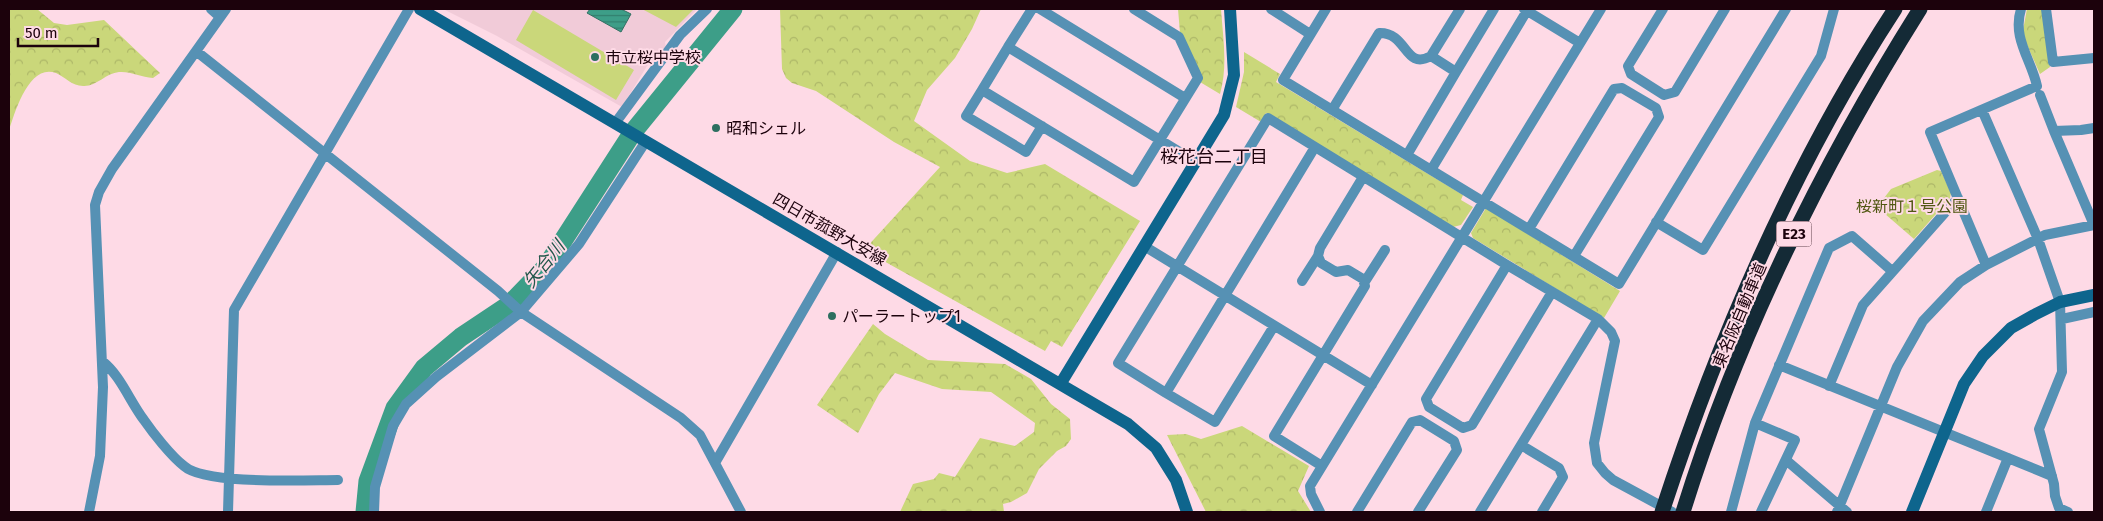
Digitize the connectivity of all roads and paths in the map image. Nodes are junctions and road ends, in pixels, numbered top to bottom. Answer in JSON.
{"nodes":[{"id":1,"x":211,"y":9,"type":"edge"},
{"id":2,"x":409,"y":9,"type":"edge"},
{"id":3,"x":420,"y":9,"type":"edge"},
{"id":4,"x":706,"y":9,"type":"edge"},
{"id":5,"x":1032,"y":9,"type":"edge"},
{"id":6,"x":1040,"y":9,"type":"edge"},
{"id":7,"x":1134,"y":9,"type":"edge"},
{"id":8,"x":1230,"y":9,"type":"edge"},
{"id":9,"x":1271,"y":9,"type":"edge"},
{"id":10,"x":1326,"y":9,"type":"edge"},
{"id":11,"x":1460,"y":9,"type":"edge"},
{"id":12,"x":1494,"y":9,"type":"edge"},
{"id":13,"x":1526,"y":9,"type":"edge"},
{"id":14,"x":1601,"y":9,"type":"edge"},
{"id":15,"x":1663,"y":9,"type":"edge"},
{"id":16,"x":1725,"y":9,"type":"edge"},
{"id":17,"x":1786,"y":9,"type":"edge"},
{"id":18,"x":1834,"y":9,"type":"edge"},
{"id":19,"x":1895,"y":9,"type":"edge"},
{"id":20,"x":1920,"y":9,"type":"edge"},
{"id":21,"x":2021,"y":9,"type":"edge"},
{"id":22,"x":2046,"y":9,"type":"edge"},
{"id":23,"x":223,"y":13,"type":"edge"},
{"id":24,"x":1310,"y":34,"type":"junction"},
{"id":25,"x":1580,"y":43,"type":"junction"},
{"id":26,"x":1008,"y":47,"type":"junction"},
{"id":27,"x":196,"y":51,"type":"junction"},
{"id":28,"x":1431,"y":56,"type":"junction"},
{"id":29,"x":2094,"y":58,"type":"edge"},
{"id":30,"x":1456,"y":72,"type":"junction"},
{"id":31,"x":1631,"y":74,"type":"junction"},
{"id":32,"x":1622,"y":88,"type":"junction"},
{"id":33,"x":982,"y":90,"type":"junction"},
{"id":34,"x":2040,"y":94,"type":"dead end"},
{"id":35,"x":1664,"y":95,"type":"junction"},
{"id":36,"x":1185,"y":98,"type":"junction"},
{"id":37,"x":1656,"y":108,"type":"junction"},
{"id":38,"x":1332,"y":110,"type":"junction"},
{"id":39,"x":1982,"y":110,"type":"junction"},
{"id":40,"x":618,"y":123,"type":"junction"},
{"id":41,"x":1042,"y":126,"type":"junction"},
{"id":42,"x":2094,"y":128,"type":"edge"},
{"id":43,"x":2054,"y":131,"type":"junction"},
{"id":44,"x":1160,"y":140,"type":"junction"},
{"id":45,"x":646,"y":141,"type":"junction"},
{"id":46,"x":1315,"y":147,"type":"junction"},
{"id":47,"x":324,"y":154,"type":"junction"},
{"id":48,"x":1407,"y":155,"type":"junction"},
{"id":49,"x":1196,"y":162,"type":"junction"},
{"id":50,"x":1431,"y":170,"type":"junction"},
{"id":51,"x":1363,"y":177,"type":"junction"},
{"id":52,"x":1958,"y":198,"type":"junction"},
{"id":53,"x":1484,"y":202,"type":"junction"},
{"id":54,"x":1656,"y":222,"type":"junction"},
{"id":55,"x":1529,"y":229,"type":"junction"},
{"id":56,"x":1462,"y":238,"type":"junction"},
{"id":57,"x":2038,"y":239,"type":"junction"},
{"id":58,"x":1144,"y":246,"type":"junction"},
{"id":59,"x":1384,"y":250,"type":"dead end"},
{"id":60,"x":837,"y":252,"type":"junction"},
{"id":61,"x":1318,"y":256,"type":"junction"},
{"id":62,"x":1574,"y":256,"type":"junction"},
{"id":63,"x":1507,"y":265,"type":"junction"},
{"id":64,"x":1986,"y":265,"type":"junction"},
{"id":65,"x":1178,"y":267,"type":"junction"},
{"id":66,"x":1892,"y":271,"type":"junction"},
{"id":67,"x":1302,"y":282,"type":"dead end"},
{"id":68,"x":1364,"y":283,"type":"junction"},
{"id":69,"x":1552,"y":292,"type":"junction"},
{"id":70,"x":2094,"y":295,"type":"edge"},
{"id":71,"x":1225,"y":296,"type":"junction"},
{"id":72,"x":2060,"y":302,"type":"junction"},
{"id":73,"x":522,"y":312,"type":"junction"},
{"id":74,"x":2094,"y":312,"type":"edge"},
{"id":75,"x":1598,"y":319,"type":"junction"},
{"id":76,"x":2062,"y":319,"type":"junction"},
{"id":77,"x":1274,"y":326,"type":"junction"},
{"id":78,"x":1323,"y":355,"type":"junction"},
{"id":79,"x":102,"y":361,"type":"junction"},
{"id":80,"x":1779,"y":365,"type":"junction"},
{"id":81,"x":1061,"y":383,"type":"junction"},
{"id":82,"x":1372,"y":385,"type":"junction"},
{"id":83,"x":1829,"y":386,"type":"junction"},
{"id":84,"x":1166,"y":393,"type":"junction"},
{"id":85,"x":1881,"y":406,"type":"junction"},
{"id":86,"x":1429,"y":407,"type":"junction"},
{"id":87,"x":1420,"y":420,"type":"junction"},
{"id":88,"x":1755,"y":423,"type":"junction"},
{"id":89,"x":1463,"y":428,"type":"junction"},
{"id":90,"x":1944,"y":432,"type":"junction"},
{"id":91,"x":1454,"y":442,"type":"junction"},
{"id":92,"x":1521,"y":445,"type":"junction"},
{"id":93,"x":2008,"y":458,"type":"junction"},
{"id":94,"x":1786,"y":460,"type":"junction"},
{"id":95,"x":715,"y":463,"type":"junction"},
{"id":96,"x":1322,"y":466,"type":"junction"},
{"id":97,"x":2052,"y":476,"type":"junction"},
{"id":98,"x":229,"y":479,"type":"junction"},
{"id":99,"x":338,"y":480,"type":"dead end"},
{"id":100,"x":1841,"y":510,"type":"edge"},
{"id":101,"x":2061,"y":511,"type":"edge"},
{"id":102,"x":89,"y":512,"type":"edge"},
{"id":103,"x":228,"y":512,"type":"edge"},
{"id":104,"x":374,"y":512,"type":"edge"},
{"id":105,"x":741,"y":512,"type":"edge"},
{"id":106,"x":1188,"y":512,"type":"edge"},
{"id":107,"x":1320,"y":512,"type":"edge"},
{"id":108,"x":1357,"y":512,"type":"edge"},
{"id":109,"x":1418,"y":512,"type":"edge"},
{"id":110,"x":1480,"y":512,"type":"edge"},
{"id":111,"x":1542,"y":512,"type":"edge"},
{"id":112,"x":1662,"y":512,"type":"edge"},
{"id":113,"x":1672,"y":512,"type":"edge"},
{"id":114,"x":1683,"y":512,"type":"edge"},
{"id":115,"x":1731,"y":512,"type":"edge"},
{"id":116,"x":1761,"y":512,"type":"edge"},
{"id":117,"x":1912,"y":512,"type":"edge"},
{"id":118,"x":1986,"y":512,"type":"edge"}],
"edges":[{"from":1,"to":23,"type":"street"},
{"from":2,"to":47,"type":"street"},
{"from":3,"to":40,"type":"main road","name":"四日市菰野大安線"},
{"from":4,"to":40,"type":"street"},
{"from":5,"to":26,"type":"street"},
{"from":6,"to":36,"type":"street"},
{"from":7,"to":36,"type":"street"},
{"from":8,"to":49,"type":"main road"},
{"from":9,"to":24,"type":"street"},
{"from":10,"to":24,"type":"street"},
{"from":11,"to":28,"type":"street"},
{"from":12,"to":30,"type":"street"},
{"from":13,"to":25,"type":"street"},
{"from":13,"to":50,"type":"street"},
{"from":14,"to":25,"type":"street"},
{"from":15,"to":31,"type":"street"},
{"from":16,"to":35,"type":"street"},
{"from":17,"to":54,"type":"street"},
{"from":18,"to":54,"type":"street"},
{"from":19,"to":112,"type":"highway","name":"東名阪自動車道","number":"E23"},
{"from":20,"to":114,"type":"highway","name":"東名阪自動車道","number":"E23"},
{"from":21,"to":39,"type":"street"},
{"from":22,"to":29,"type":"street"},
{"from":23,"to":27,"type":"street"},
{"from":24,"to":38,"type":"street"},
{"from":25,"to":53,"type":"street"},
{"from":26,"to":33,"type":"street"},
{"from":26,"to":44,"type":"street"},
{"from":27,"to":47,"type":"street"},
{"from":27,"to":79,"type":"street"},
{"from":28,"to":30,"type":"street"},
{"from":28,"to":38,"type":"street"},
{"from":30,"to":48,"type":"street"},
{"from":31,"to":32,"type":"street"},
{"from":31,"to":35,"type":"street"},
{"from":32,"to":37,"type":"street"},
{"from":32,"to":55,"type":"street"},
{"from":33,"to":41,"type":"street"},
{"from":33,"to":41,"type":"street"},
{"from":34,"to":43,"type":"street"},
{"from":35,"to":37,"type":"street"},
{"from":36,"to":44,"type":"street"},
{"from":37,"to":62,"type":"street"},
{"from":38,"to":48,"type":"street"},
{"from":39,"to":52,"type":"street"},
{"from":39,"to":57,"type":"street"},
{"from":40,"to":45,"type":"main road","name":"四日市菰野大安線"},
{"from":41,"to":44,"type":"street"},
{"from":42,"to":43,"type":"street"},
{"from":43,"to":57,"type":"street"},
{"from":44,"to":49,"type":"street"},
{"from":45,"to":60,"type":"main road","name":"四日市菰野大安線"},
{"from":45,"to":73,"type":"street"},
{"from":46,"to":51,"type":"street"},
{"from":46,"to":65,"type":"street"},
{"from":46,"to":71,"type":"street"},
{"from":47,"to":73,"type":"street"},
{"from":47,"to":98,"type":"street"},
{"from":48,"to":50,"type":"street"},
{"from":49,"to":58,"type":"main road"},
{"from":50,"to":53,"type":"street"},
{"from":51,"to":56,"type":"street"},
{"from":51,"to":61,"type":"street"},
{"from":52,"to":64,"type":"street"},
{"from":52,"to":66,"type":"street"},
{"from":53,"to":55,"type":"street"},
{"from":53,"to":56,"type":"street"},
{"from":54,"to":62,"type":"street"},
{"from":55,"to":62,"type":"street"},
{"from":56,"to":63,"type":"street"},
{"from":56,"to":82,"type":"street"},
{"from":57,"to":64,"type":"street"},
{"from":57,"to":72,"type":"street"},
{"from":58,"to":65,"type":"street"},
{"from":58,"to":81,"type":"main road"},
{"from":59,"to":68,"type":"street"},
{"from":60,"to":81,"type":"main road","name":"四日市菰野大安線"},
{"from":60,"to":95,"type":"street"},
{"from":61,"to":67,"type":"street"},
{"from":61,"to":68,"type":"street"},
{"from":63,"to":69,"type":"street"},
{"from":63,"to":86,"type":"street"},
{"from":64,"to":85,"type":"street"},
{"from":65,"to":71,"type":"street"},
{"from":65,"to":84,"type":"street"},
{"from":66,"to":80,"type":"street"},
{"from":66,"to":83,"type":"street"},
{"from":68,"to":78,"type":"street"},
{"from":69,"to":75,"type":"street"},
{"from":69,"to":89,"type":"street"},
{"from":70,"to":72,"type":"main road"},
{"from":71,"to":77,"type":"street"},
{"from":71,"to":84,"type":"street"},
{"from":72,"to":76,"type":"street"},
{"from":72,"to":90,"type":"main road"},
{"from":73,"to":95,"type":"street"},
{"from":73,"to":104,"type":"street"},
{"from":74,"to":76,"type":"street"},
{"from":75,"to":92,"type":"street"},
{"from":75,"to":113,"type":"street"},
{"from":76,"to":97,"type":"street"},
{"from":77,"to":78,"type":"street"},
{"from":77,"to":84,"type":"street"},
{"from":78,"to":82,"type":"street"},
{"from":78,"to":96,"type":"street"},
{"from":79,"to":98,"type":"street"},
{"from":79,"to":102,"type":"street"},
{"from":80,"to":83,"type":"street"},
{"from":80,"to":88,"type":"street"},
{"from":81,"to":106,"type":"main road","name":"四日市菰野大安線"},
{"from":82,"to":96,"type":"street"},
{"from":83,"to":85,"type":"street"},
{"from":85,"to":90,"type":"street"},
{"from":85,"to":100,"type":"street"},
{"from":86,"to":87,"type":"street"},
{"from":86,"to":89,"type":"street"},
{"from":87,"to":91,"type":"street"},
{"from":87,"to":108,"type":"street"},
{"from":88,"to":94,"type":"street"},
{"from":88,"to":115,"type":"street"},
{"from":89,"to":91,"type":"street"},
{"from":90,"to":93,"type":"street"},
{"from":90,"to":117,"type":"main road"},
{"from":91,"to":109,"type":"street"},
{"from":92,"to":110,"type":"street"},
{"from":92,"to":111,"type":"street"},
{"from":93,"to":97,"type":"street"},
{"from":93,"to":118,"type":"street"},
{"from":94,"to":100,"type":"street"},
{"from":94,"to":116,"type":"street"},
{"from":95,"to":105,"type":"street"},
{"from":96,"to":107,"type":"street"},
{"from":97,"to":101,"type":"street"},
{"from":98,"to":99,"type":"street"},
{"from":98,"to":103,"type":"street"}]}
